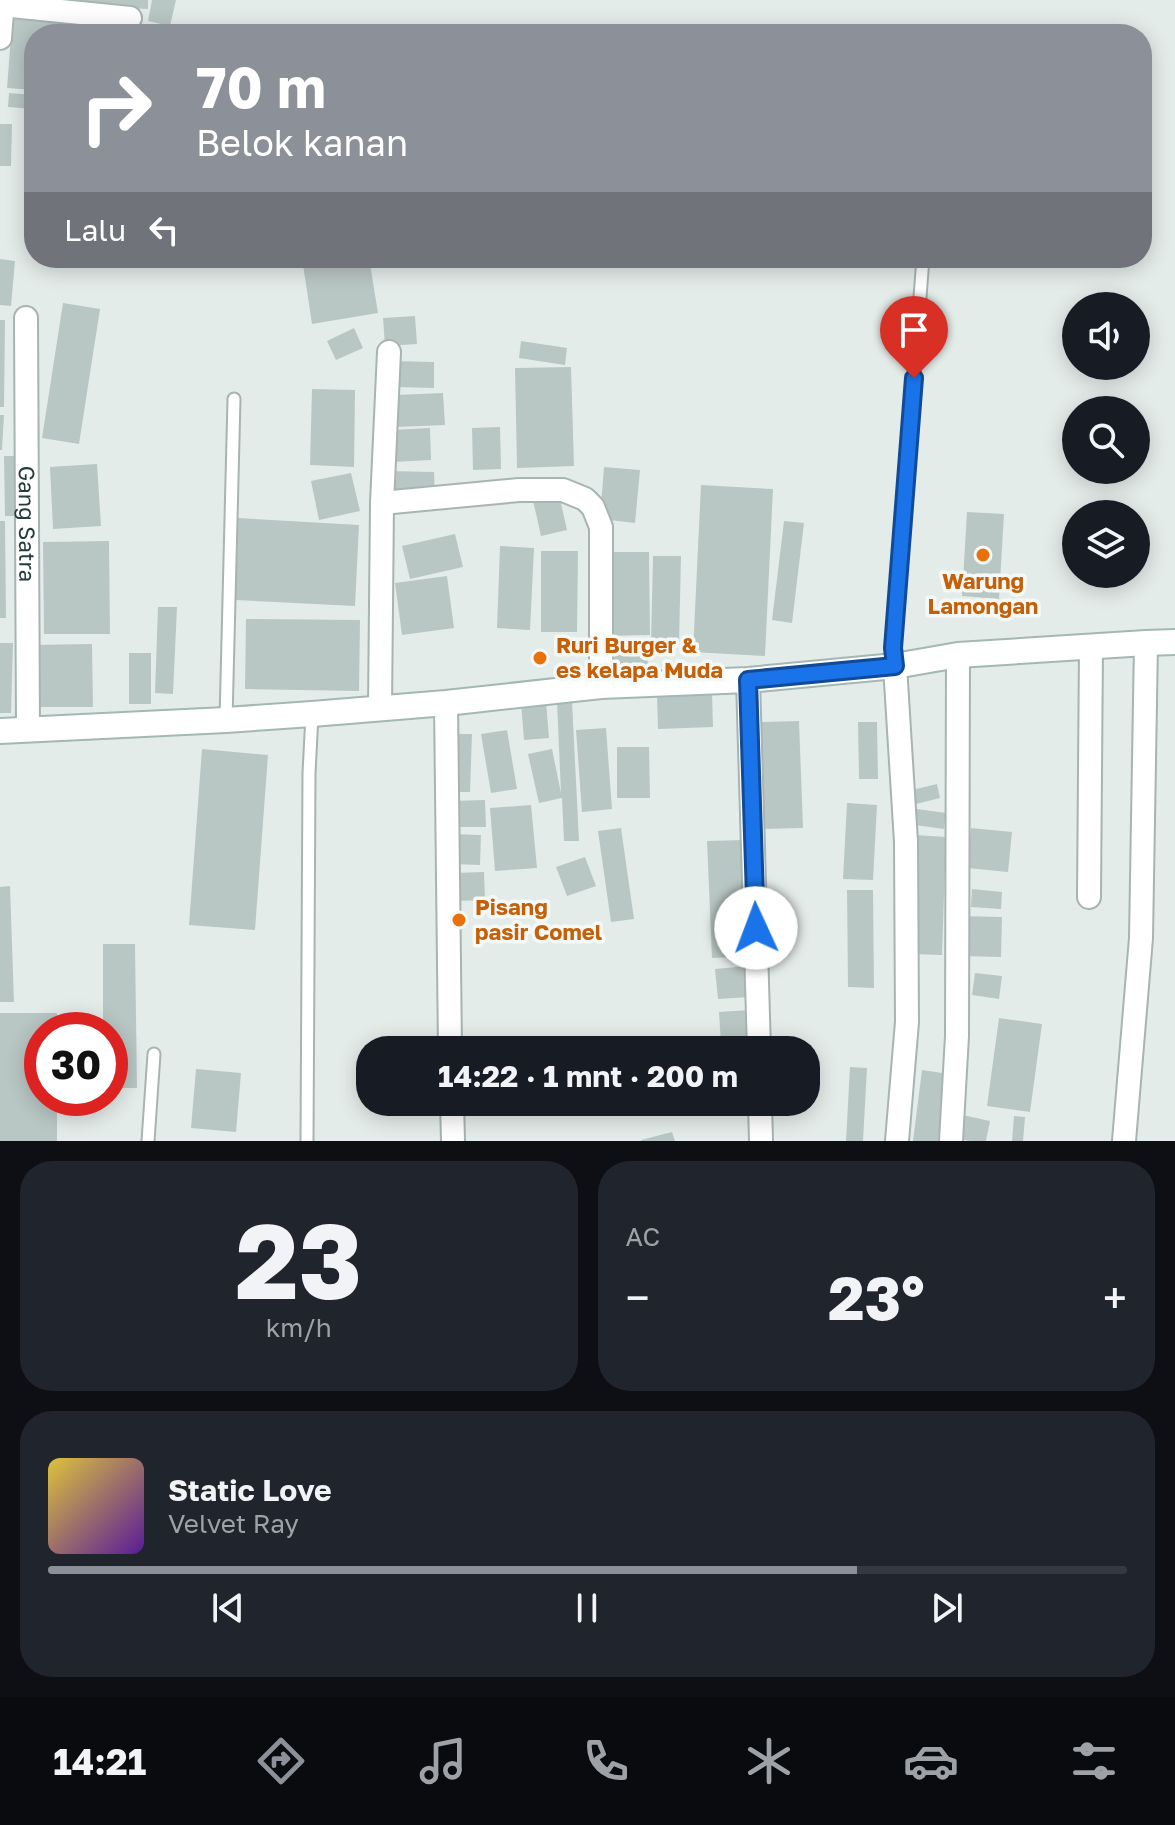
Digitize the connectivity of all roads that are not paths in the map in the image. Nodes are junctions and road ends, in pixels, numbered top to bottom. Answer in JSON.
{"nodes":[{"id":1,"x":2,"y":3,"type":"edge"},
{"id":2,"x":117,"y":23,"type":"edge"},
{"id":3,"x":0,"y":38,"type":"edge"},
{"id":4,"x":922,"y":268,"type":"edge"},
{"id":5,"x":26,"y":318,"type":"dead end"},
{"id":6,"x":389,"y":352,"type":"dead end"},
{"id":7,"x":234,"y":399,"type":"dead end"},
{"id":8,"x":382,"y":503,"type":"junction"},
{"id":9,"x":1175,"y":642,"type":"edge"},
{"id":10,"x":1146,"y":643,"type":"junction"},
{"id":11,"x":1091,"y":647,"type":"junction"},
{"id":12,"x":958,"y":655,"type":"junction"},
{"id":13,"x":895,"y":666,"type":"junction"},
{"id":14,"x":748,"y":680,"type":"junction"},
{"id":15,"x":601,"y":686,"type":"junction"},
{"id":16,"x":446,"y":703,"type":"junction"},
{"id":17,"x":380,"y":708,"type":"junction"},
{"id":18,"x":312,"y":714,"type":"junction"},
{"id":19,"x":226,"y":720,"type":"junction"},
{"id":20,"x":28,"y":729,"type":"junction"},
{"id":21,"x":0,"y":731,"type":"edge"},
{"id":22,"x":1089,"y":897,"type":"dead end"},
{"id":23,"x":450,"y":1036,"type":"edge"},
{"id":24,"x":759,"y":1036,"type":"edge"},
{"id":25,"x":154,"y":1054,"type":"dead end"},
{"id":26,"x":452,"y":1116,"type":"edge"},
{"id":27,"x":760,"y":1116,"type":"edge"},
{"id":28,"x":148,"y":1141,"type":"edge"},
{"id":29,"x":307,"y":1141,"type":"edge"},
{"id":30,"x":453,"y":1141,"type":"edge"},
{"id":31,"x":761,"y":1141,"type":"edge"},
{"id":32,"x":897,"y":1141,"type":"edge"},
{"id":33,"x":951,"y":1141,"type":"edge"},
{"id":34,"x":1124,"y":1141,"type":"edge"}],
"edges":[{"from":1,"to":2,"type":"street"},
{"from":1,"to":3,"type":"street"},
{"from":4,"to":13,"type":"lane"},
{"from":5,"to":20,"type":"street","name":"Gang Satra"},
{"from":6,"to":8,"type":"street"},
{"from":7,"to":19,"type":"lane"},
{"from":8,"to":15,"type":"street"},
{"from":8,"to":17,"type":"street"},
{"from":9,"to":10,"type":"main road"},
{"from":10,"to":11,"type":"main road"},
{"from":10,"to":34,"type":"street"},
{"from":11,"to":12,"type":"main road"},
{"from":11,"to":22,"type":"street"},
{"from":12,"to":13,"type":"main road"},
{"from":12,"to":33,"type":"street"},
{"from":13,"to":14,"type":"main road"},
{"from":13,"to":32,"type":"street"},
{"from":14,"to":15,"type":"main road"},
{"from":14,"to":24,"type":"street"},
{"from":15,"to":16,"type":"main road"},
{"from":16,"to":17,"type":"main road"},
{"from":16,"to":23,"type":"street"},
{"from":17,"to":18,"type":"main road"},
{"from":18,"to":19,"type":"main road"},
{"from":18,"to":29,"type":"lane"},
{"from":19,"to":20,"type":"main road"},
{"from":20,"to":21,"type":"main road"},
{"from":25,"to":28,"type":"lane"},
{"from":26,"to":30,"type":"street"},
{"from":27,"to":31,"type":"street"}]}
